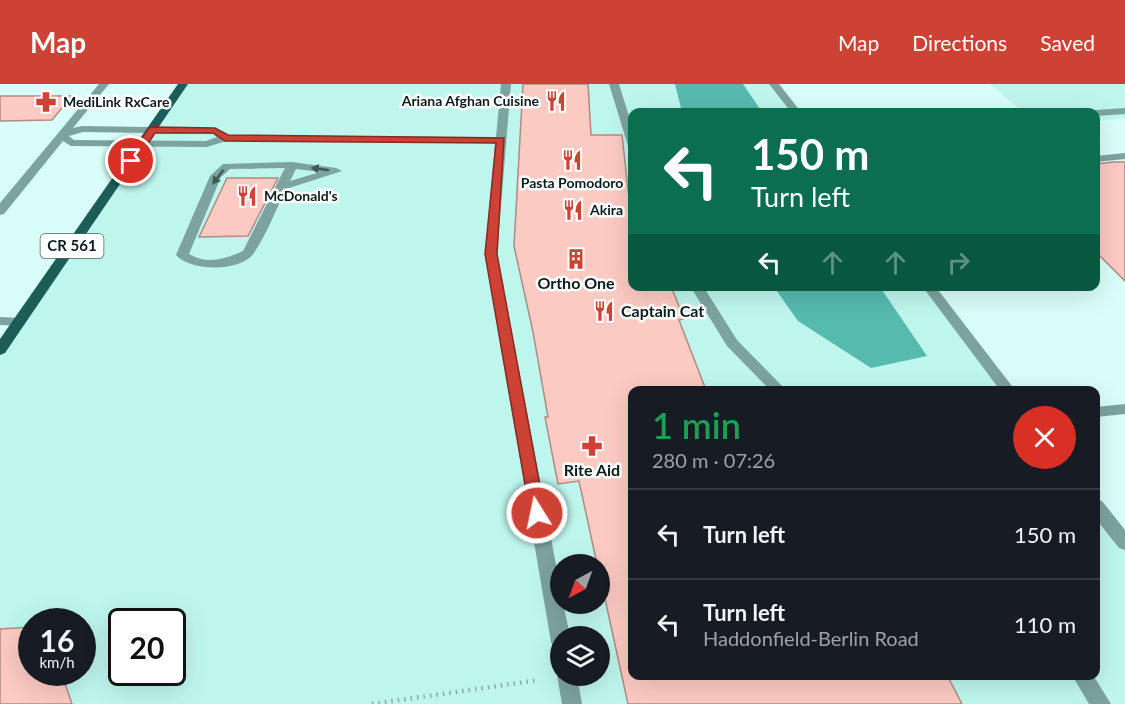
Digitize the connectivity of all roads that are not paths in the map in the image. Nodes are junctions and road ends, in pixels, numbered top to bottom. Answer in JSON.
{"nodes":[{"id":1,"x":104,"y":84,"type":"edge"},
{"id":2,"x":183,"y":84,"type":"edge"},
{"id":3,"x":506,"y":84,"type":"edge"},
{"id":4,"x":614,"y":84,"type":"edge"},
{"id":5,"x":774,"y":84,"type":"edge"},
{"id":6,"x":793,"y":108,"type":"edge"},
{"id":7,"x":1125,"y":111,"type":"edge"},
{"id":8,"x":1100,"y":113,"type":"edge"},
{"id":9,"x":153,"y":130,"type":"junction"},
{"id":10,"x":628,"y":130,"type":"edge"},
{"id":11,"x":62,"y":135,"type":"junction"},
{"id":12,"x":225,"y":138,"type":"junction"},
{"id":13,"x":501,"y":140,"type":"junction"},
{"id":14,"x":144,"y":143,"type":"junction"},
{"id":15,"x":1125,"y":156,"type":"edge"},
{"id":16,"x":1100,"y":159,"type":"edge"},
{"id":17,"x":292,"y":165,"type":"junction"},
{"id":18,"x":284,"y":186,"type":"junction"},
{"id":19,"x":0,"y":212,"type":"edge"},
{"id":20,"x":699,"y":291,"type":"edge"},
{"id":21,"x":932,"y":291,"type":"edge"},
{"id":22,"x":0,"y":321,"type":"edge"},
{"id":23,"x":19,"y":322,"type":"junction"},
{"id":24,"x":0,"y":350,"type":"edge"},
{"id":25,"x":775,"y":386,"type":"edge"},
{"id":26,"x":1005,"y":386,"type":"edge"},
{"id":27,"x":1125,"y":409,"type":"edge"},
{"id":28,"x":1100,"y":412,"type":"edge"},
{"id":29,"x":1100,"y":511,"type":"edge"},
{"id":30,"x":1125,"y":543,"type":"edge"},
{"id":31,"x":558,"y":626,"type":"edge"},
{"id":32,"x":1085,"y":680,"type":"edge"},
{"id":33,"x":569,"y":686,"type":"edge"},
{"id":34,"x":572,"y":704,"type":"edge"},
{"id":35,"x":1101,"y":704,"type":"edge"}],
"edges":[{"from":1,"to":11,"type":"street"},
{"from":2,"to":9,"type":"main road","number":"CR 561"},
{"from":3,"to":13,"type":"street"},
{"from":4,"to":10,"type":"street"},
{"from":5,"to":6,"type":"street"},
{"from":7,"to":8,"type":"street"},
{"from":9,"to":11,"type":"street"},
{"from":9,"to":12,"type":"street"},
{"from":9,"to":14,"type":"main road","number":"CR 561"},
{"from":11,"to":14,"type":"street"},
{"from":11,"to":19,"type":"street"},
{"from":12,"to":13,"type":"street"},
{"from":12,"to":14,"type":"street"},
{"from":13,"to":31,"type":"street"},
{"from":14,"to":23,"type":"main road","number":"CR 561"},
{"from":15,"to":16,"type":"street"},
{"from":17,"to":18,"type":"street"},
{"from":18,"to":17,"type":"street","one_way":true},
{"from":17,"to":18,"type":"street","one_way":true},
{"from":20,"to":25,"type":"street"},
{"from":21,"to":26,"type":"street"},
{"from":22,"to":23,"type":"street"},
{"from":23,"to":24,"type":"main road","number":"CR 561"},
{"from":27,"to":28,"type":"street"},
{"from":29,"to":30,"type":"street"},
{"from":32,"to":35,"type":"street"},
{"from":33,"to":34,"type":"street"}]}
